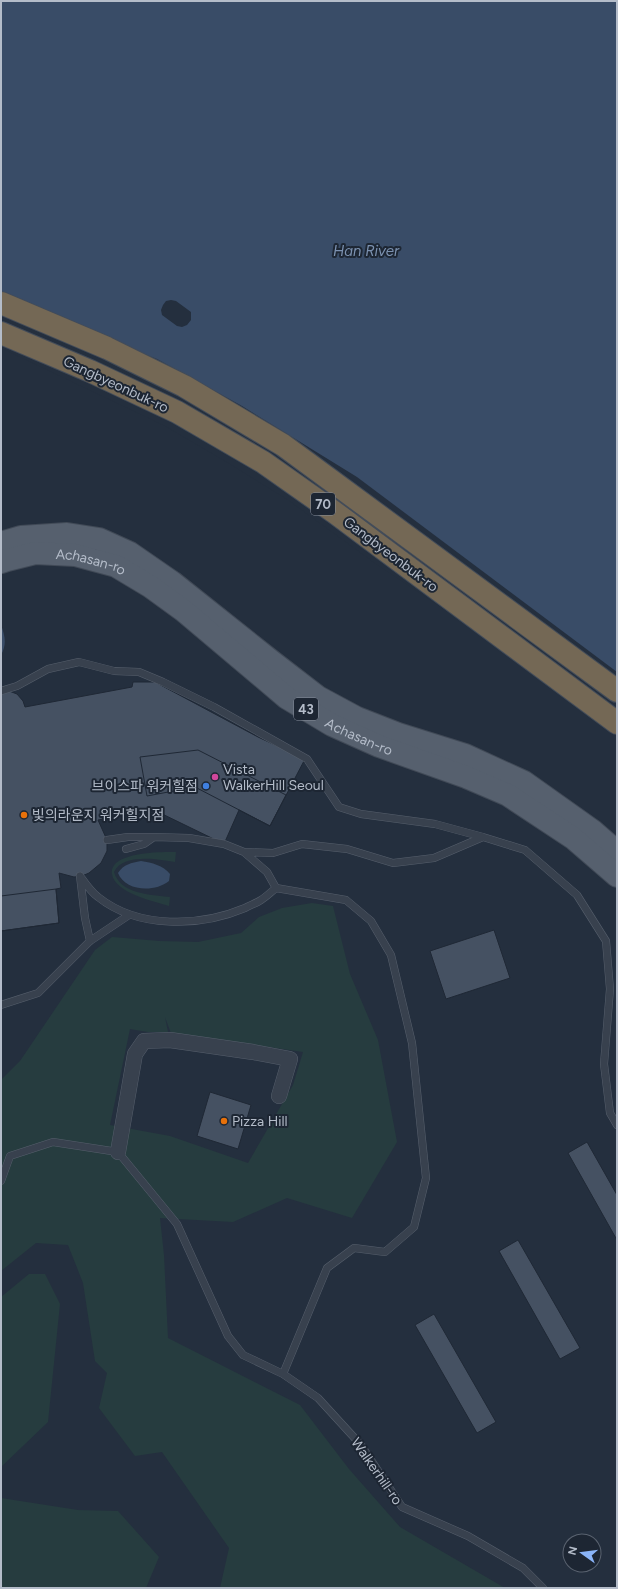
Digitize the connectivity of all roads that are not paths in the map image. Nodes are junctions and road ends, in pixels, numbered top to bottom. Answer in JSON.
{"nodes":[{"id":1,"x":1,"y":303,"type":"edge"},
{"id":2,"x":1,"y":333,"type":"edge"},
{"id":3,"x":1,"y":543,"type":"edge"},
{"id":4,"x":1,"y":562,"type":"edge"},
{"id":5,"x":1,"y":691,"type":"edge"},
{"id":6,"x":617,"y":691,"type":"edge"},
{"id":7,"x":617,"y":723,"type":"edge"},
{"id":8,"x":154,"y":837,"type":"junction"},
{"id":9,"x":483,"y":837,"type":"junction"},
{"id":10,"x":107,"y":840,"type":"dead end"},
{"id":11,"x":126,"y":849,"type":"dead end"},
{"id":12,"x":244,"y":852,"type":"junction"},
{"id":13,"x":617,"y":852,"type":"edge"},
{"id":14,"x":617,"y":876,"type":"edge"},
{"id":15,"x":276,"y":888,"type":"junction"},
{"id":16,"x":129,"y":915,"type":"junction"},
{"id":17,"x":90,"y":941,"type":"junction"},
{"id":18,"x":1,"y":1005,"type":"edge"},
{"id":19,"x":280,"y":1096,"type":"dead end"},
{"id":20,"x":617,"y":1125,"type":"edge"},
{"id":21,"x":118,"y":1152,"type":"junction"},
{"id":22,"x":1,"y":1180,"type":"edge"},
{"id":23,"x":283,"y":1374,"type":"junction"},
{"id":24,"x":543,"y":1588,"type":"edge"}],
"edges":[{"from":1,"to":6,"type":"highway","name":"Gangbyeonbuk-ro","number":"70"},
{"from":2,"to":7,"type":"highway","name":"Gangbyeonbuk-ro","number":"70"},
{"from":3,"to":13,"type":"main road","name":"Achasan-ro","number":"43"},
{"from":4,"to":14,"type":"main road","name":"Achasan-ro","number":"43"},
{"from":5,"to":9,"type":"lane"},
{"from":8,"to":10,"type":"lane"},
{"from":8,"to":11,"type":"lane"},
{"from":8,"to":12,"type":"lane"},
{"from":9,"to":12,"type":"lane"},
{"from":9,"to":20,"type":"lane"},
{"from":12,"to":15,"type":"lane"},
{"from":15,"to":16,"type":"lane"},
{"from":15,"to":23,"type":"lane"},
{"from":16,"to":17,"type":"lane"},
{"from":16,"to":17,"type":"lane"},
{"from":17,"to":18,"type":"lane"},
{"from":19,"to":21,"type":"street"},
{"from":21,"to":22,"type":"lane"},
{"from":21,"to":23,"type":"lane","name":"Walkerhill-ro"},
{"from":23,"to":24,"type":"lane","name":"Walkerhill-ro"}]}
